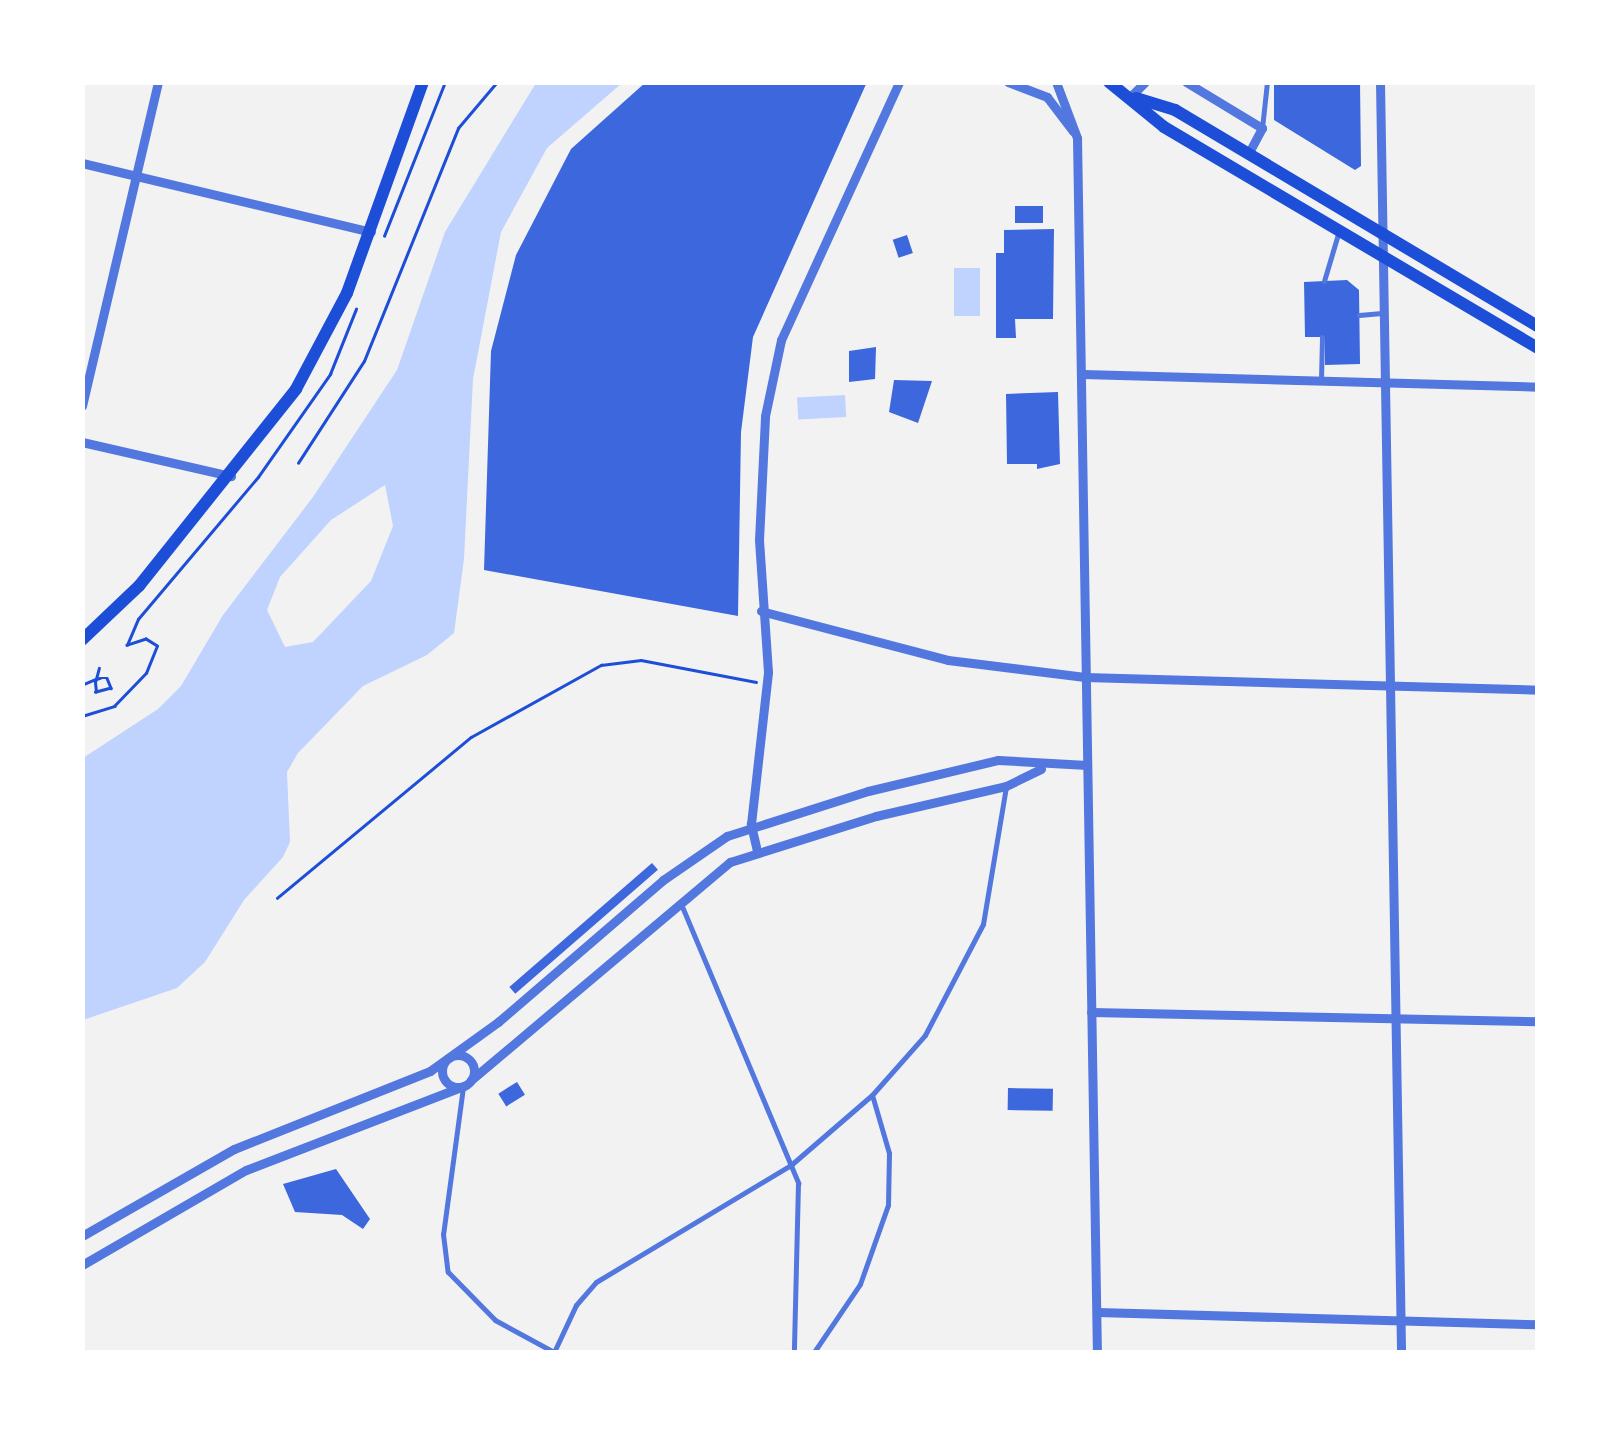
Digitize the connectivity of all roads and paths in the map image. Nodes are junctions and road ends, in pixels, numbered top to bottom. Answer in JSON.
{"nodes":[{"id":1,"x":158,"y":82,"type":"edge"},
{"id":2,"x":425,"y":82,"type":"edge"},
{"id":3,"x":498,"y":82,"type":"edge"},
{"id":4,"x":1010,"y":82,"type":"edge"},
{"id":5,"x":1056,"y":82,"type":"edge"},
{"id":6,"x":1109,"y":82,"type":"edge"},
{"id":7,"x":1145,"y":82,"type":"edge"},
{"id":8,"x":1186,"y":82,"type":"edge"},
{"id":9,"x":1267,"y":82,"type":"edge"},
{"id":10,"x":1380,"y":82,"type":"edge"},
{"id":11,"x":900,"y":83,"type":"edge"},
{"id":12,"x":1131,"y":89,"type":"edge"},
{"id":13,"x":1262,"y":128,"type":"junction"},
{"id":14,"x":1077,"y":138,"type":"junction"},
{"id":15,"x":1248,"y":154,"type":"junction"},
{"id":16,"x":82,"y":162,"type":"edge"},
{"id":17,"x":137,"y":176,"type":"junction"},
{"id":18,"x":1338,"y":231,"type":"junction"},
{"id":19,"x":371,"y":232,"type":"junction"},
{"id":20,"x":1381,"y":232,"type":"junction"},
{"id":21,"x":1382,"y":256,"type":"junction"},
{"id":22,"x":1324,"y":281,"type":"dead end"},
{"id":23,"x":1382,"y":313,"type":"junction"},
{"id":24,"x":1359,"y":315,"type":"dead end"},
{"id":25,"x":1538,"y":326,"type":"edge"},
{"id":26,"x":1322,"y":337,"type":"dead end"},
{"id":27,"x":1538,"y":351,"type":"edge"},
{"id":28,"x":1084,"y":374,"type":"junction"},
{"id":29,"x":1538,"y":377,"type":"edge"},
{"id":30,"x":1321,"y":383,"type":"junction"},
{"id":31,"x":1383,"y":385,"type":"junction"},
{"id":32,"x":1521,"y":387,"type":"junction"},
{"id":33,"x":1538,"y":387,"type":"edge"},
{"id":34,"x":82,"y":406,"type":"edge"},
{"id":35,"x":82,"y":442,"type":"edge"},
{"id":36,"x":298,"y":463,"type":"dead end"},
{"id":37,"x":231,"y":476,"type":"junction"},
{"id":38,"x":761,"y":611,"type":"junction"},
{"id":39,"x":82,"y":640,"type":"edge"},
{"id":40,"x":99,"y":668,"type":"dead end"},
{"id":41,"x":1086,"y":677,"type":"junction"},
{"id":42,"x":96,"y":679,"type":"junction"},
{"id":43,"x":84,"y":684,"type":"edge"},
{"id":44,"x":767,"y":686,"type":"junction"},
{"id":45,"x":1387,"y":686,"type":"junction"},
{"id":46,"x":1538,"y":690,"type":"edge"},
{"id":47,"x":1086,"y":765,"type":"junction"},
{"id":48,"x":1044,"y":768,"type":"junction"},
{"id":49,"x":1006,"y":786,"type":"junction"},
{"id":50,"x":751,"y":824,"type":"junction"},
{"id":51,"x":757,"y":851,"type":"junction"},
{"id":52,"x":277,"y":898,"type":"dead end"},
{"id":53,"x":680,"y":899,"type":"junction"},
{"id":54,"x":1091,"y":1012,"type":"junction"},
{"id":55,"x":1394,"y":1019,"type":"junction"},
{"id":56,"x":1538,"y":1021,"type":"edge"},
{"id":57,"x":451,"y":1057,"type":"junction"},
{"id":58,"x":468,"y":1083,"type":"junction"},
{"id":59,"x":872,"y":1095,"type":"junction"},
{"id":60,"x":792,"y":1164,"type":"junction"},
{"id":61,"x":82,"y":1236,"type":"edge"},
{"id":62,"x":82,"y":1265,"type":"edge"},
{"id":63,"x":1096,"y":1312,"type":"junction"},
{"id":64,"x":1400,"y":1320,"type":"junction"},
{"id":65,"x":1538,"y":1324,"type":"edge"},
{"id":66,"x":794,"y":1352,"type":"edge"},
{"id":67,"x":814,"y":1352,"type":"edge"},
{"id":68,"x":1097,"y":1352,"type":"edge"},
{"id":69,"x":1401,"y":1352,"type":"edge"}],
"edges":[{"from":1,"to":17,"type":"street"},
{"from":2,"to":19,"type":"main road"},
{"from":3,"to":36,"type":"path"},
{"from":4,"to":14,"type":"street"},
{"from":5,"to":14,"type":"street"},
{"from":6,"to":12,"type":"main road"},
{"from":7,"to":12,"type":"street"},
{"from":8,"to":13,"type":"street"},
{"from":9,"to":13,"type":"lane"},
{"from":10,"to":20,"type":"street"},
{"from":11,"to":38,"type":"street"},
{"from":12,"to":15,"type":"main road"},
{"from":12,"to":18,"type":"main road"},
{"from":13,"to":15,"type":"street"},
{"from":14,"to":28,"type":"street"},
{"from":15,"to":20,"type":"main road"},
{"from":16,"to":17,"type":"street"},
{"from":17,"to":19,"type":"street"},
{"from":17,"to":34,"type":"street"},
{"from":18,"to":21,"type":"main road"},
{"from":18,"to":22,"type":"lane"},
{"from":19,"to":37,"type":"main road"},
{"from":20,"to":21,"type":"street"},
{"from":20,"to":25,"type":"main road"},
{"from":21,"to":23,"type":"street"},
{"from":21,"to":27,"type":"main road"},
{"from":23,"to":24,"type":"lane"},
{"from":23,"to":31,"type":"street"},
{"from":26,"to":30,"type":"lane"},
{"from":28,"to":30,"type":"street"},
{"from":28,"to":41,"type":"street"},
{"from":29,"to":32,"type":"street"},
{"from":30,"to":31,"type":"street"},
{"from":31,"to":32,"type":"street"},
{"from":31,"to":45,"type":"street"},
{"from":32,"to":33,"type":"street"},
{"from":35,"to":37,"type":"street"},
{"from":37,"to":39,"type":"main road"},
{"from":38,"to":41,"type":"street"},
{"from":38,"to":44,"type":"street"},
{"from":40,"to":42,"type":"path"},
{"from":41,"to":45,"type":"street"},
{"from":41,"to":47,"type":"street"},
{"from":42,"to":42,"type":"path"},
{"from":42,"to":43,"type":"path"},
{"from":44,"to":50,"type":"street"},
{"from":44,"to":52,"type":"path"},
{"from":45,"to":46,"type":"street"},
{"from":45,"to":55,"type":"street"},
{"from":47,"to":48,"type":"street"},
{"from":47,"to":54,"type":"street"},
{"from":48,"to":49,"type":"street"},
{"from":48,"to":50,"type":"street"},
{"from":49,"to":51,"type":"street"},
{"from":49,"to":59,"type":"lane"},
{"from":50,"to":51,"type":"street"},
{"from":50,"to":57,"type":"street"},
{"from":51,"to":53,"type":"street"},
{"from":53,"to":58,"type":"street"},
{"from":53,"to":60,"type":"lane"},
{"from":54,"to":55,"type":"street"},
{"from":54,"to":63,"type":"street"},
{"from":55,"to":56,"type":"street"},
{"from":55,"to":64,"type":"street"},
{"from":57,"to":58,"type":"street"},
{"from":57,"to":58,"type":"street"},
{"from":57,"to":61,"type":"street"},
{"from":58,"to":60,"type":"lane"},
{"from":58,"to":62,"type":"street"},
{"from":59,"to":60,"type":"lane"},
{"from":59,"to":67,"type":"lane"},
{"from":60,"to":66,"type":"lane"},
{"from":63,"to":64,"type":"street"},
{"from":63,"to":68,"type":"street"},
{"from":64,"to":65,"type":"street"},
{"from":64,"to":69,"type":"street"}]}
